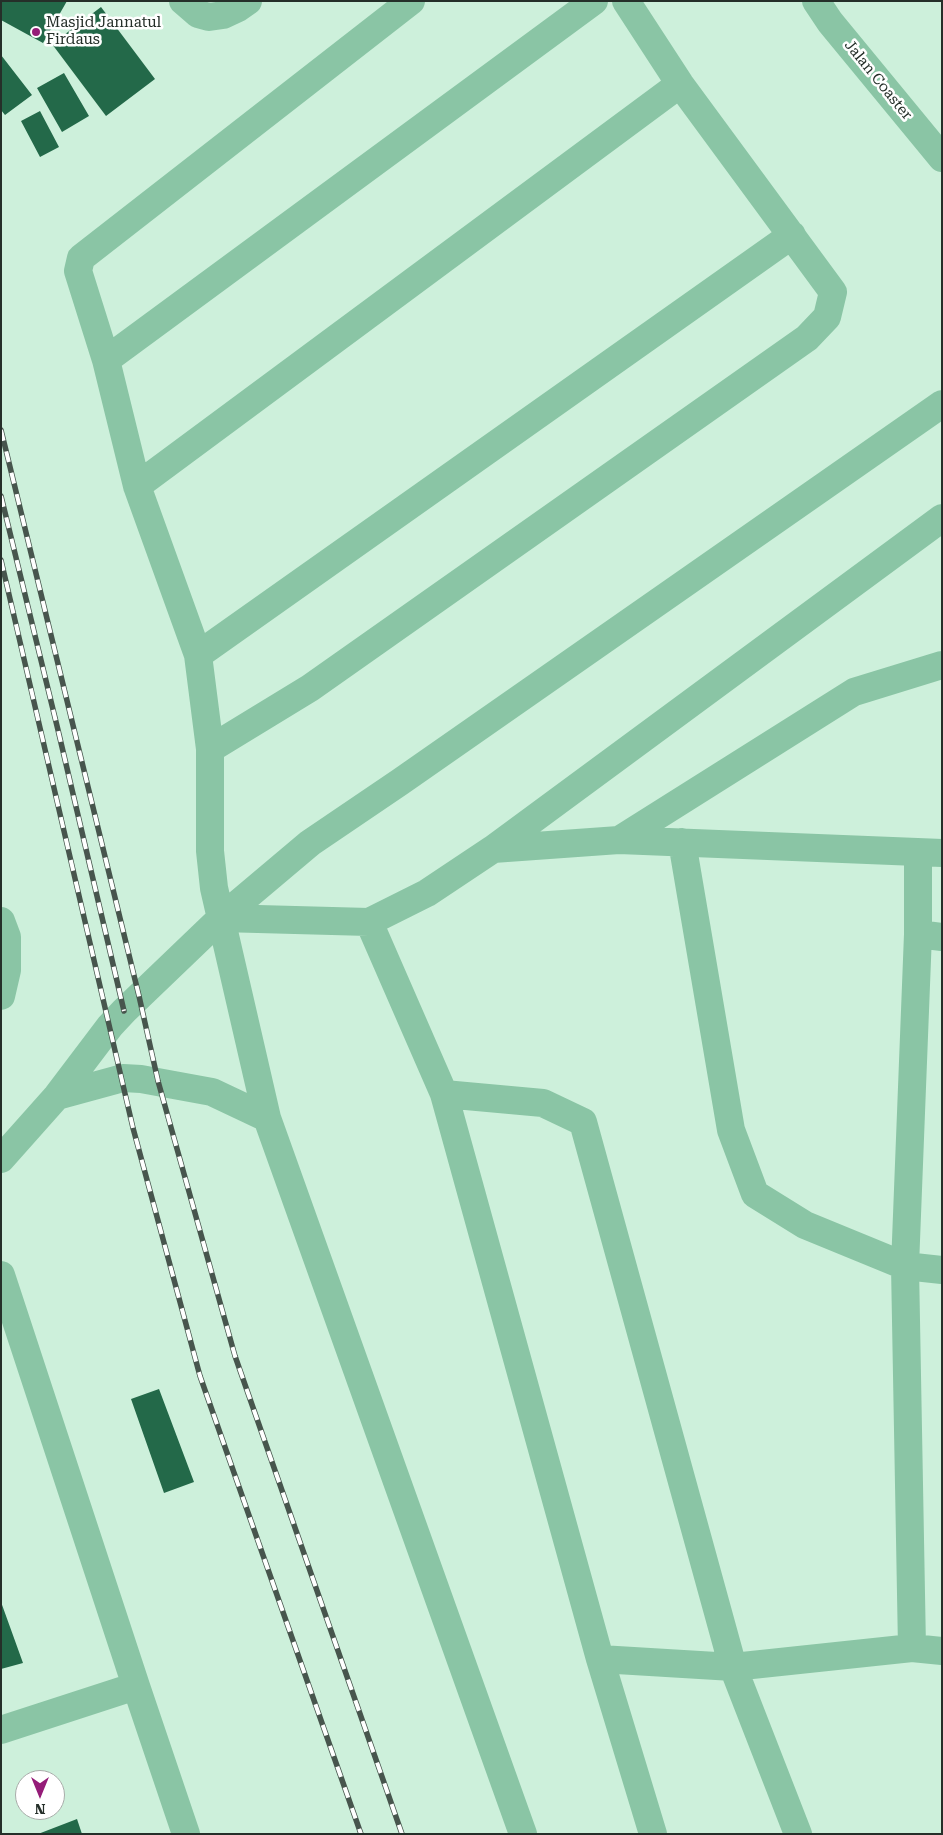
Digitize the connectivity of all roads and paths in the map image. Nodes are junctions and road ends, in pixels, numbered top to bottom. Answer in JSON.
{"nodes":[{"id":1,"x":182,"y":1,"type":"edge"},
{"id":2,"x":248,"y":1,"type":"edge"},
{"id":3,"x":411,"y":1,"type":"edge"},
{"id":4,"x":594,"y":1,"type":"edge"},
{"id":5,"x":626,"y":1,"type":"edge"},
{"id":6,"x":816,"y":1,"type":"edge"},
{"id":7,"x":680,"y":84,"type":"junction"},
{"id":8,"x":942,"y":158,"type":"edge"},
{"id":9,"x":792,"y":235,"type":"junction"},
{"id":10,"x":106,"y":360,"type":"junction"},
{"id":11,"x":942,"y":404,"type":"edge"},
{"id":12,"x":137,"y":486,"type":"junction"},
{"id":13,"x":942,"y":518,"type":"edge"},
{"id":14,"x":198,"y":655,"type":"junction"},
{"id":15,"x":942,"y":665,"type":"edge"},
{"id":16,"x":210,"y":749,"type":"junction"},
{"id":17,"x":619,"y":840,"type":"junction"},
{"id":18,"x":682,"y":842,"type":"junction"},
{"id":19,"x":493,"y":849,"type":"junction"},
{"id":20,"x":930,"y":853,"type":"edge"},
{"id":21,"x":222,"y":918,"type":"junction"},
{"id":22,"x":1,"y":921,"type":"edge"},
{"id":23,"x":370,"y":922,"type":"junction"},
{"id":24,"x":930,"y":935,"type":"edge"},
{"id":25,"x":1,"y":996,"type":"edge"},
{"id":26,"x":444,"y":1094,"type":"junction"},
{"id":27,"x":57,"y":1096,"type":"junction"},
{"id":28,"x":267,"y":1118,"type":"junction"},
{"id":29,"x":1,"y":1159,"type":"edge"},
{"id":30,"x":905,"y":1266,"type":"junction"},
{"id":31,"x":942,"y":1270,"type":"edge"},
{"id":32,"x":1,"y":1275,"type":"edge"},
{"id":33,"x":6,"y":1304,"type":"edge"},
{"id":34,"x":912,"y":1648,"type":"junction"},
{"id":35,"x":942,"y":1651,"type":"edge"},
{"id":36,"x":600,"y":1659,"type":"junction"},
{"id":37,"x":733,"y":1667,"type":"junction"},
{"id":38,"x":136,"y":1686,"type":"junction"},
{"id":39,"x":1,"y":1730,"type":"edge"},
{"id":40,"x":186,"y":1834,"type":"edge"},
{"id":41,"x":523,"y":1834,"type":"edge"},
{"id":42,"x":653,"y":1834,"type":"edge"},
{"id":43,"x":798,"y":1834,"type":"edge"}],
"edges":[{"from":1,"to":2,"type":"lane"},
{"from":3,"to":10,"type":"lane"},
{"from":4,"to":10,"type":"lane"},
{"from":5,"to":7,"type":"lane"},
{"from":6,"to":8,"type":"lane","name":"Jalan Coaster"},
{"from":7,"to":9,"type":"lane"},
{"from":7,"to":12,"type":"lane"},
{"from":9,"to":14,"type":"lane"},
{"from":9,"to":16,"type":"lane"},
{"from":10,"to":12,"type":"lane"},
{"from":11,"to":21,"type":"lane"},
{"from":12,"to":14,"type":"lane"},
{"from":13,"to":19,"type":"lane"},
{"from":14,"to":16,"type":"lane"},
{"from":15,"to":17,"type":"lane"},
{"from":16,"to":21,"type":"lane"},
{"from":17,"to":18,"type":"lane"},
{"from":17,"to":19,"type":"lane"},
{"from":18,"to":20,"type":"lane"},
{"from":18,"to":30,"type":"lane"},
{"from":19,"to":23,"type":"lane"},
{"from":20,"to":24,"type":"lane"},
{"from":21,"to":23,"type":"lane"},
{"from":21,"to":27,"type":"lane"},
{"from":21,"to":28,"type":"lane"},
{"from":22,"to":25,"type":"lane"},
{"from":23,"to":26,"type":"lane"},
{"from":24,"to":30,"type":"lane"},
{"from":26,"to":36,"type":"lane"},
{"from":26,"to":37,"type":"lane"},
{"from":27,"to":28,"type":"lane"},
{"from":27,"to":29,"type":"lane"},
{"from":28,"to":41,"type":"lane"},
{"from":30,"to":31,"type":"lane"},
{"from":30,"to":34,"type":"lane"},
{"from":32,"to":33,"type":"lane"},
{"from":33,"to":38,"type":"lane"},
{"from":34,"to":35,"type":"lane"},
{"from":34,"to":37,"type":"lane"},
{"from":36,"to":37,"type":"lane"},
{"from":36,"to":42,"type":"lane"},
{"from":37,"to":43,"type":"lane"},
{"from":38,"to":39,"type":"lane"},
{"from":38,"to":40,"type":"lane"}]}
